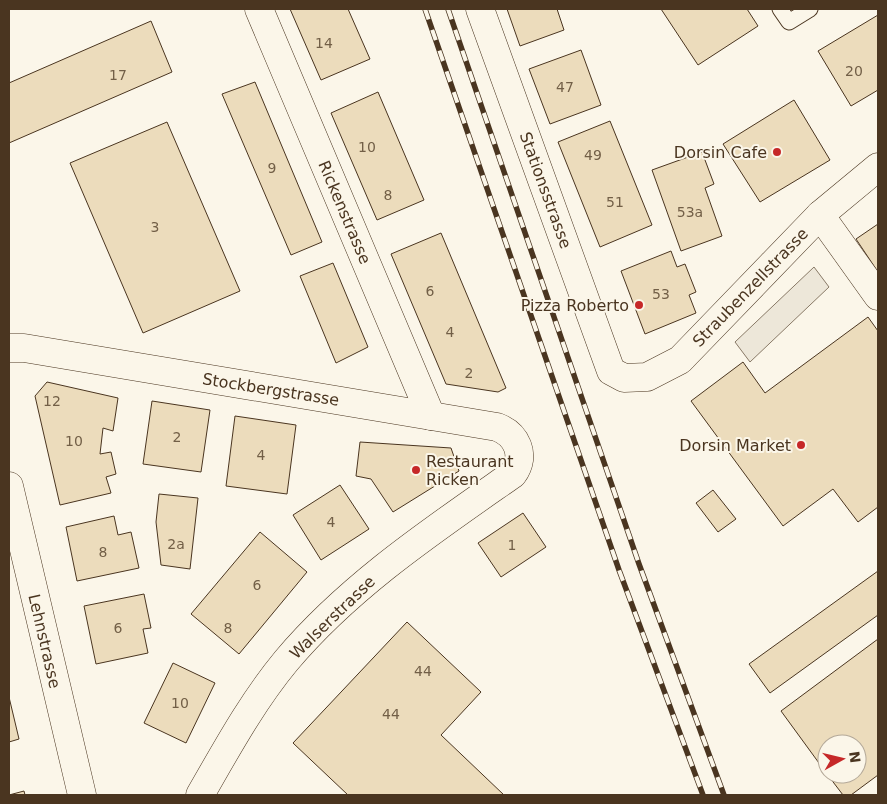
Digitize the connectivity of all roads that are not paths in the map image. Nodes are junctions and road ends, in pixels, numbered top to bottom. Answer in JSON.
{"nodes":[{"id":1,"x":259,"y":9,"type":"edge"},
{"id":2,"x":480,"y":9,"type":"edge"},
{"id":3,"x":780,"y":9,"type":"edge"},
{"id":4,"x":810,"y":9,"type":"edge"},
{"id":5,"x":878,"y":167,"type":"edge"},
{"id":6,"x":820,"y":215,"type":"junction"},
{"id":7,"x":878,"y":296,"type":"edge"},
{"id":8,"x":9,"y":348,"type":"edge"},
{"id":9,"x":612,"y":371,"type":"joint"},
{"id":10,"x":431,"y":416,"type":"junction"},
{"id":11,"x":520,"y":453,"type":"joint"},
{"id":12,"x":9,"y":486,"type":"edge"},
{"id":13,"x":82,"y":795,"type":"edge"},
{"id":14,"x":200,"y":795,"type":"edge"}],
"edges":[{"from":1,"to":10,"type":"street","name":"Rickenstrasse"},
{"from":2,"to":9,"type":"street","name":"Stationsstrasse"},
{"from":3,"to":4,"type":"lane"},
{"from":5,"to":6,"type":"street","name":"Straubenzellstrasse"},
{"from":6,"to":7,"type":"street"},
{"from":6,"to":9,"type":"street","name":"Straubenzellstrasse"},
{"from":8,"to":10,"type":"street","name":"Stockbergstrasse"},
{"from":10,"to":11,"type":"street","name":"Stockbergstrasse"},
{"from":11,"to":14,"type":"street","name":"Walserstrasse"},
{"from":12,"to":13,"type":"street","name":"Lehnstrasse"}]}
